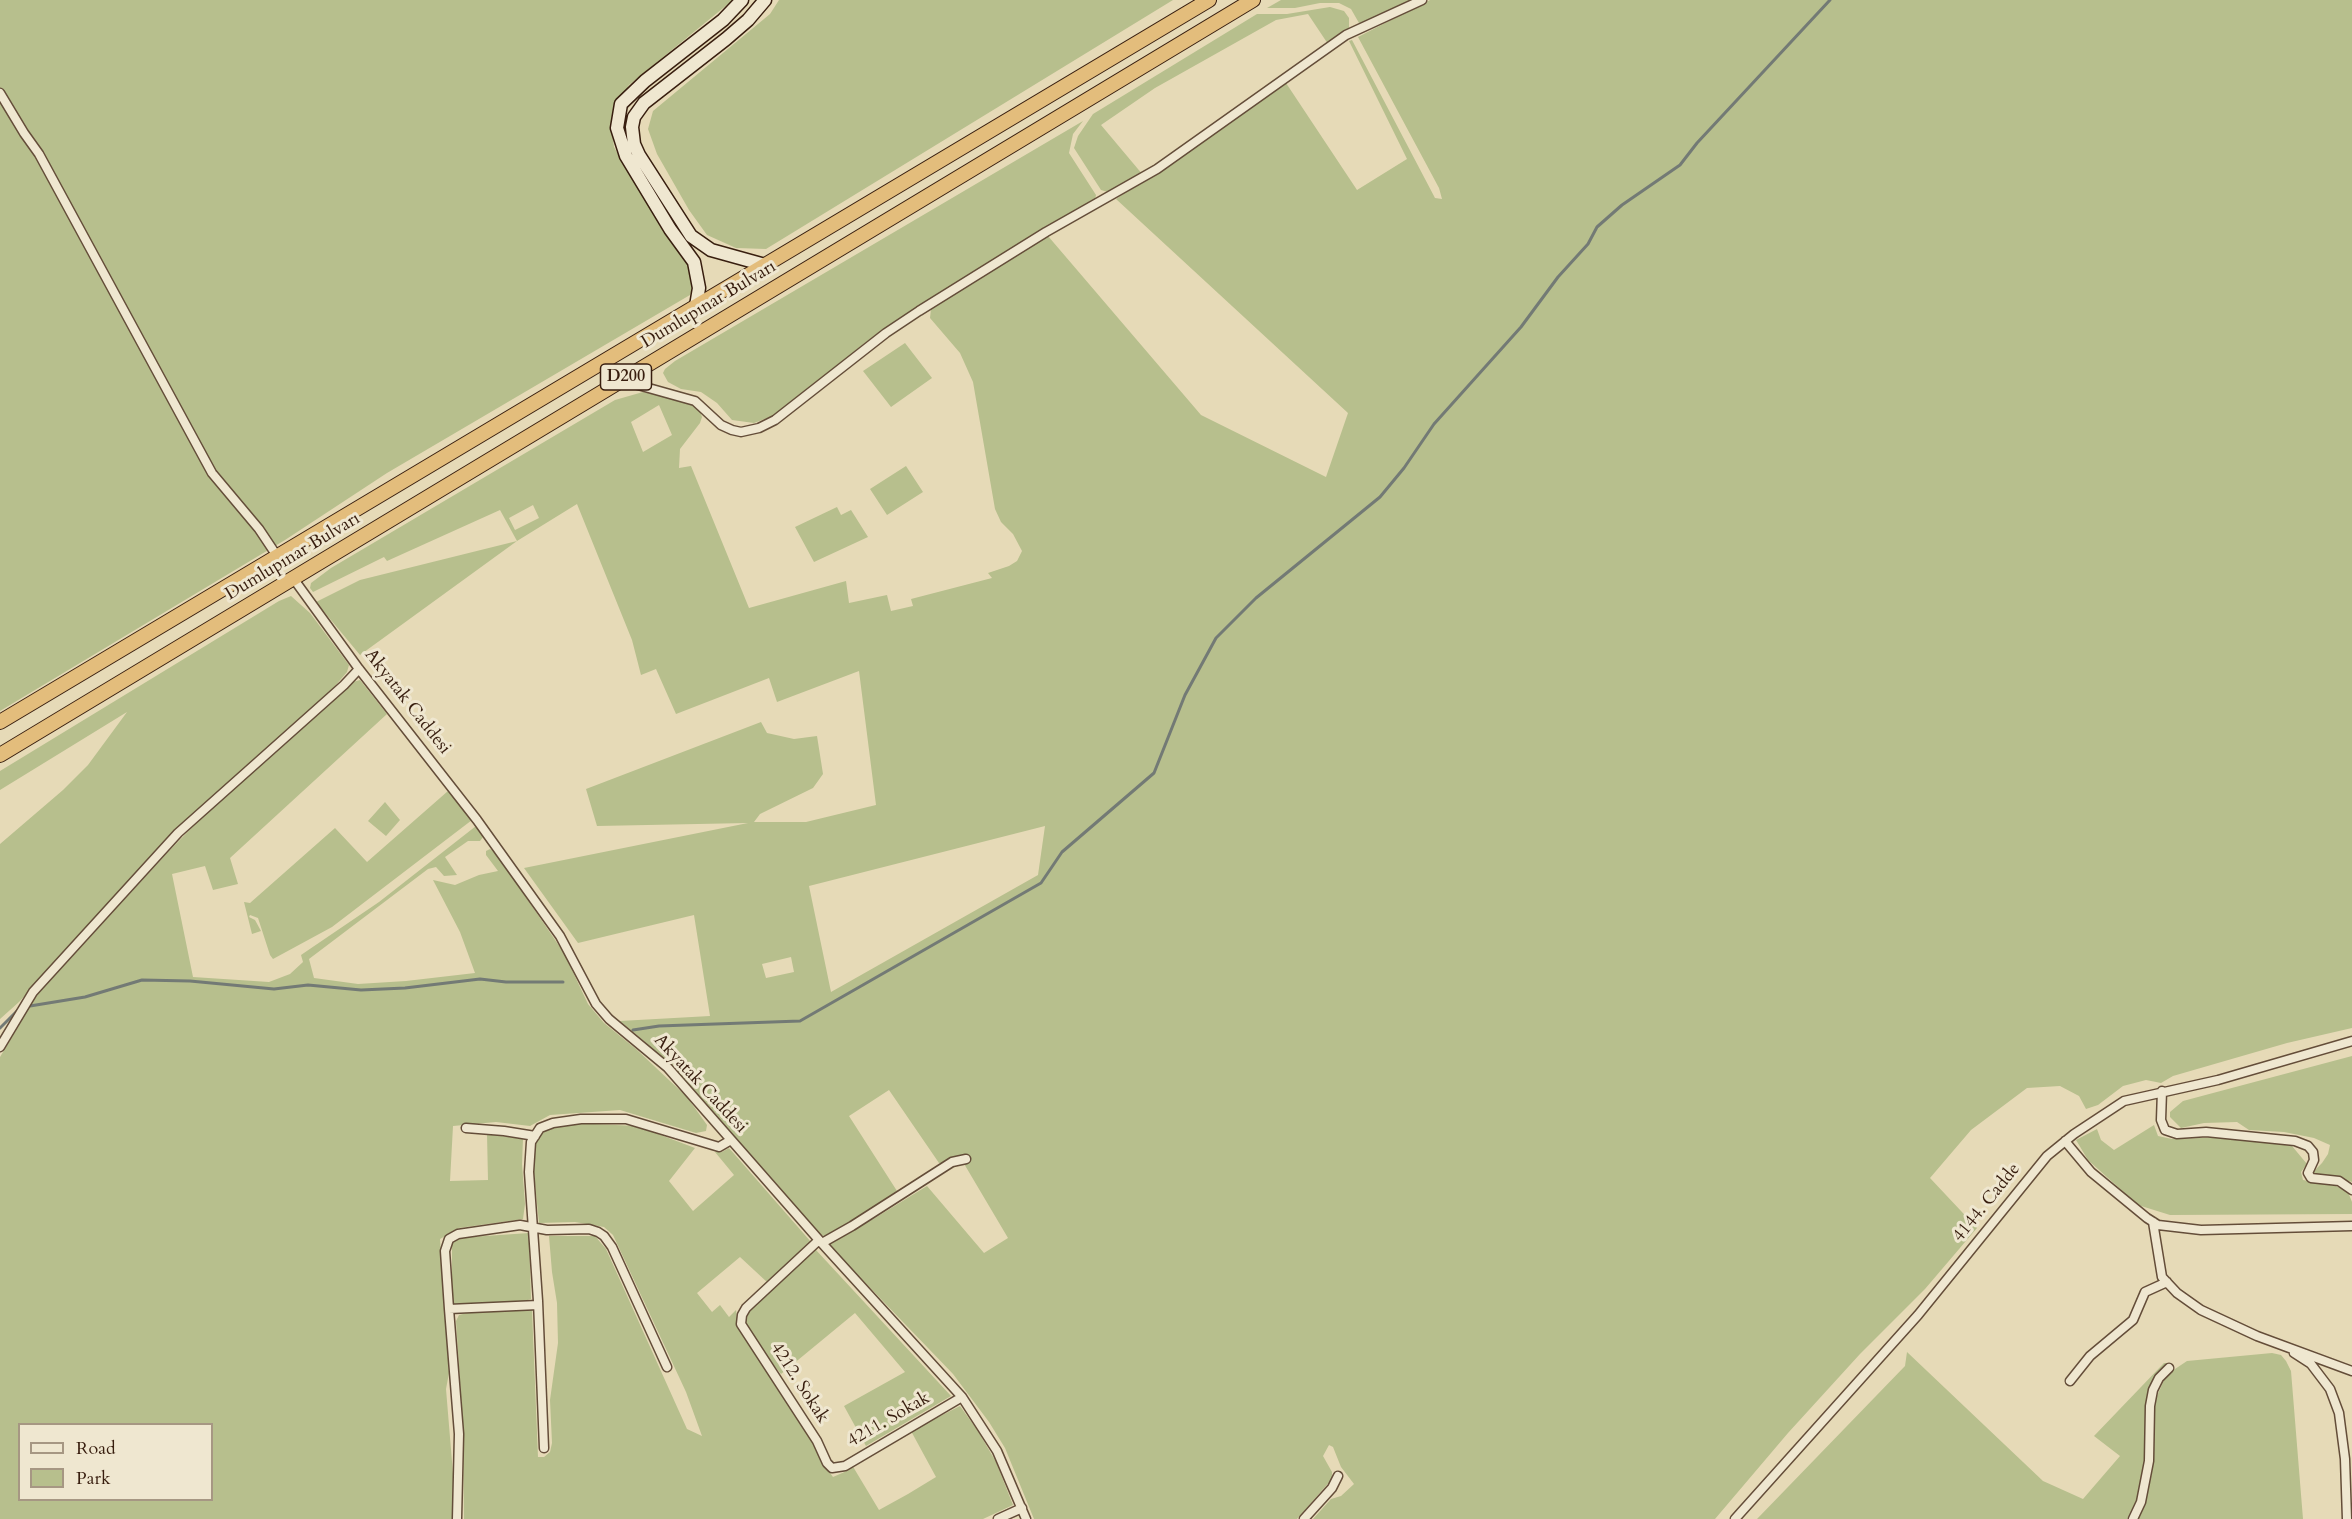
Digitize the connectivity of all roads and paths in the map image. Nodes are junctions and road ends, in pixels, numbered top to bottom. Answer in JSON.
{"nodes":[{"id":1,"x":741,"y":0,"type":"edge"},
{"id":2,"x":765,"y":0,"type":"edge"},
{"id":3,"x":1209,"y":0,"type":"edge"},
{"id":4,"x":1253,"y":0,"type":"edge"},
{"id":5,"x":1422,"y":0,"type":"edge"},
{"id":6,"x":0,"y":93,"type":"edge"},
{"id":7,"x":765,"y":265,"type":"junction"},
{"id":8,"x":696,"y":306,"type":"junction"},
{"id":9,"x":620,"y":380,"type":"junction"},
{"id":10,"x":277,"y":556,"type":"junction"},
{"id":11,"x":293,"y":578,"type":"junction"},
{"id":12,"x":359,"y":669,"type":"junction"},
{"id":13,"x":0,"y":722,"type":"edge"},
{"id":14,"x":0,"y":755,"type":"edge"},
{"id":15,"x":2352,"y":1041,"type":"edge"},
{"id":16,"x":0,"y":1047,"type":"edge"},
{"id":17,"x":2162,"y":1091,"type":"junction"},
{"id":18,"x":466,"y":1128,"type":"dead end"},
{"id":19,"x":535,"y":1136,"type":"junction"},
{"id":20,"x":731,"y":1140,"type":"junction"},
{"id":21,"x":2065,"y":1141,"type":"junction"},
{"id":22,"x":966,"y":1159,"type":"dead end"},
{"id":23,"x":2352,"y":1190,"type":"edge"},
{"id":24,"x":2153,"y":1222,"type":"junction"},
{"id":25,"x":2352,"y":1226,"type":"edge"},
{"id":26,"x":533,"y":1228,"type":"junction"},
{"id":27,"x":821,"y":1242,"type":"junction"},
{"id":28,"x":2167,"y":1282,"type":"junction"},
{"id":29,"x":538,"y":1305,"type":"junction"},
{"id":30,"x":449,"y":1310,"type":"junction"},
{"id":31,"x":2281,"y":1344,"type":"junction"},
{"id":32,"x":667,"y":1367,"type":"dead end"},
{"id":33,"x":2169,"y":1368,"type":"dead end"},
{"id":34,"x":2352,"y":1371,"type":"edge"},
{"id":35,"x":2070,"y":1381,"type":"dead end"},
{"id":36,"x":962,"y":1397,"type":"junction"},
{"id":37,"x":544,"y":1448,"type":"dead end"},
{"id":38,"x":832,"y":1468,"type":"joint"},
{"id":39,"x":1338,"y":1476,"type":"dead end"},
{"id":40,"x":1022,"y":1508,"type":"junction"},
{"id":41,"x":457,"y":1519,"type":"edge"},
{"id":42,"x":998,"y":1519,"type":"edge"},
{"id":43,"x":1026,"y":1519,"type":"edge"},
{"id":44,"x":1304,"y":1519,"type":"edge"},
{"id":45,"x":1735,"y":1519,"type":"edge"},
{"id":46,"x":2133,"y":1519,"type":"edge"},
{"id":47,"x":2348,"y":1519,"type":"edge"}],
"edges":[{"from":1,"to":8,"type":"main road"},
{"from":2,"to":7,"type":"main road"},
{"from":3,"to":7,"type":"highway","name":"Dumlupınar Bulvarı","number":"D200"},
{"from":4,"to":9,"type":"highway","name":"Dumlupınar Bulvarı","number":"D200"},
{"from":5,"to":9,"type":"street"},
{"from":6,"to":10,"type":"street"},
{"from":7,"to":8,"type":"highway","name":"Dumlupınar Bulvarı","number":"D200"},
{"from":8,"to":10,"type":"highway","name":"Dumlupınar Bulvarı","number":"D200"},
{"from":9,"to":11,"type":"highway","name":"Dumlupınar Bulvarı","number":"D200"},
{"from":10,"to":13,"type":"highway","name":"Dumlupınar Bulvarı","number":"D200"},
{"from":11,"to":12,"type":"street","name":"Akyatak Caddesi"},
{"from":11,"to":14,"type":"highway","name":"Dumlupınar Bulvarı","number":"D200"},
{"from":12,"to":16,"type":"street"},
{"from":12,"to":20,"type":"street","name":"Akyatak Caddesi"},
{"from":15,"to":17,"type":"street","name":"4144. Cadde"},
{"from":17,"to":21,"type":"street","name":"4144. Cadde"},
{"from":17,"to":23,"type":"street"},
{"from":18,"to":19,"type":"street"},
{"from":19,"to":20,"type":"street"},
{"from":19,"to":26,"type":"street"},
{"from":20,"to":27,"type":"street","name":"Akyatak Caddesi"},
{"from":21,"to":24,"type":"street"},
{"from":21,"to":45,"type":"street","name":"4144. Cadde"},
{"from":22,"to":27,"type":"street"},
{"from":24,"to":25,"type":"street"},
{"from":24,"to":28,"type":"street"},
{"from":26,"to":29,"type":"street"},
{"from":26,"to":30,"type":"street"},
{"from":26,"to":32,"type":"street"},
{"from":27,"to":36,"type":"street","name":"Akyatak Caddesi"},
{"from":27,"to":38,"type":"street","name":"4212. Sokak"},
{"from":28,"to":31,"type":"street"},
{"from":28,"to":35,"type":"street"},
{"from":29,"to":30,"type":"street"},
{"from":29,"to":37,"type":"street"},
{"from":30,"to":41,"type":"street"},
{"from":31,"to":34,"type":"street"},
{"from":31,"to":47,"type":"street"},
{"from":33,"to":46,"type":"street"},
{"from":36,"to":38,"type":"street","name":"4211. Sokak"},
{"from":36,"to":40,"type":"street","name":"Akyatak Caddesi"},
{"from":39,"to":44,"type":"street"},
{"from":40,"to":42,"type":"street"},
{"from":40,"to":43,"type":"street","name":"Akyatak Caddesi"}]}
